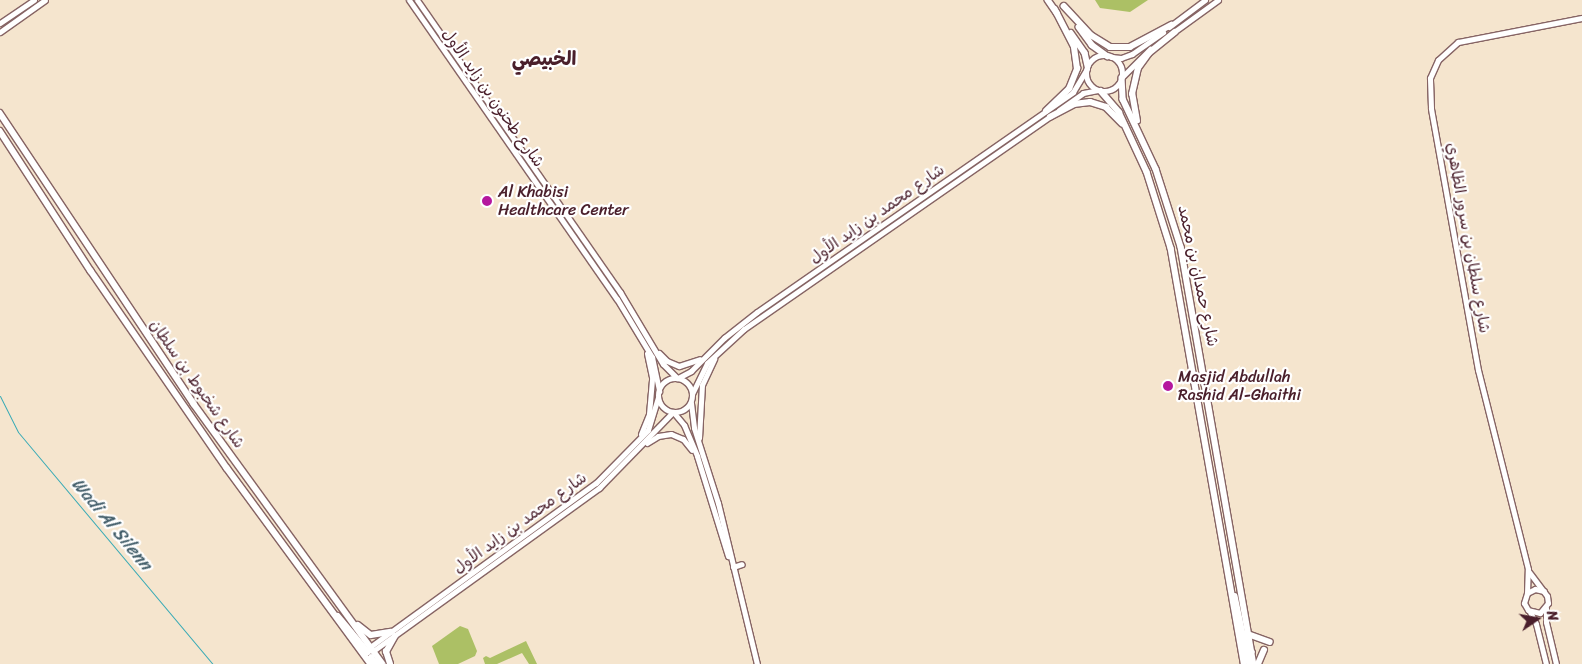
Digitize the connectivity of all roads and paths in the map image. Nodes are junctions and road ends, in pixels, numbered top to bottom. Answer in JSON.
{"nodes":[{"id":1,"x":34,"y":0,"type":"edge"},
{"id":2,"x":45,"y":0,"type":"edge"},
{"id":3,"x":409,"y":0,"type":"edge"},
{"id":4,"x":417,"y":0,"type":"edge"},
{"id":5,"x":1048,"y":0,"type":"edge"},
{"id":6,"x":1060,"y":0,"type":"edge"},
{"id":7,"x":1205,"y":0,"type":"edge"},
{"id":8,"x":1218,"y":0,"type":"edge"},
{"id":9,"x":1064,"y":6,"type":"junction"},
{"id":10,"x":1055,"y":10,"type":"junction"},
{"id":11,"x":1582,"y":18,"type":"edge"},
{"id":12,"x":0,"y":24,"type":"edge"},
{"id":13,"x":1171,"y":25,"type":"junction"},
{"id":14,"x":0,"y":32,"type":"edge"},
{"id":15,"x":1175,"y":32,"type":"junction"},
{"id":16,"x":1110,"y":57,"type":"junction"},
{"id":17,"x":1088,"y":68,"type":"junction"},
{"id":18,"x":1122,"y":77,"type":"junction"},
{"id":19,"x":1099,"y":90,"type":"junction"},
{"id":20,"x":0,"y":111,"type":"edge"},
{"id":21,"x":1048,"y":114,"type":"junction"},
{"id":22,"x":1126,"y":127,"type":"junction"},
{"id":23,"x":0,"y":131,"type":"edge"},
{"id":24,"x":1146,"y":147,"type":"junction"},
{"id":25,"x":645,"y":331,"type":"junction"},
{"id":26,"x":639,"y":336,"type":"junction"},
{"id":27,"x":720,"y":350,"type":"junction"},
{"id":28,"x":704,"y":356,"type":"junction"},
{"id":29,"x":677,"y":378,"type":"junction"},
{"id":30,"x":659,"y":391,"type":"junction"},
{"id":31,"x":692,"y":394,"type":"junction"},
{"id":32,"x":658,"y":397,"type":"junction"},
{"id":33,"x":690,"y":404,"type":"junction"},
{"id":34,"x":674,"y":413,"type":"junction"},
{"id":35,"x":636,"y":443,"type":"junction"},
{"id":36,"x":643,"y":447,"type":"junction"},
{"id":37,"x":697,"y":456,"type":"junction"},
{"id":38,"x":707,"y":470,"type":"junction"},
{"id":39,"x":742,"y":564,"type":"dead end"},
{"id":40,"x":733,"y":566,"type":"junction"},
{"id":41,"x":1528,"y":569,"type":"junction"},
{"id":42,"x":1231,"y":591,"type":"junction"},
{"id":43,"x":1544,"y":591,"type":"junction"},
{"id":44,"x":1526,"y":593,"type":"junction"},
{"id":45,"x":1546,"y":608,"type":"junction"},
{"id":46,"x":344,"y":611,"type":"junction"},
{"id":47,"x":1529,"y":611,"type":"junction"},
{"id":48,"x":418,"y":612,"type":"junction"},
{"id":49,"x":402,"y":631,"type":"junction"},
{"id":50,"x":393,"y":634,"type":"junction"},
{"id":51,"x":1248,"y":634,"type":"junction"},
{"id":52,"x":1270,"y":642,"type":"dead end"},
{"id":53,"x":1241,"y":647,"type":"junction"},
{"id":54,"x":1264,"y":650,"type":"dead end"},
{"id":55,"x":1252,"y":652,"type":"junction"},
{"id":56,"x":371,"y":654,"type":"edge"},
{"id":57,"x":377,"y":664,"type":"edge"},
{"id":58,"x":382,"y":664,"type":"edge"},
{"id":59,"x":390,"y":664,"type":"edge"},
{"id":60,"x":757,"y":664,"type":"edge"},
{"id":61,"x":1244,"y":664,"type":"edge"},
{"id":62,"x":1250,"y":664,"type":"edge"},
{"id":63,"x":1254,"y":664,"type":"edge"},
{"id":64,"x":1258,"y":664,"type":"edge"},
{"id":65,"x":1546,"y":664,"type":"edge"},
{"id":66,"x":1556,"y":664,"type":"edge"}],
"edges":[{"from":1,"to":12,"type":"main road"},
{"from":2,"to":14,"type":"main road"},
{"from":3,"to":26,"type":"main road","name":"شارع طحنون بن زايد الأول"},
{"from":4,"to":25,"type":"main road","name":"شارع طحنون بن زايد الأول"},
{"from":5,"to":10,"type":"main road"},
{"from":6,"to":9,"type":"main road"},
{"from":7,"to":13,"type":"main road"},
{"from":8,"to":15,"type":"main road"},
{"from":9,"to":13,"type":"main road"},
{"from":9,"to":16,"type":"main road"},
{"from":10,"to":17,"type":"main road"},
{"from":10,"to":21,"type":"main road"},
{"from":11,"to":41,"type":"main road","name":"شارع سلطان بن سرور الظاهري"},
{"from":13,"to":16,"type":"main road"},
{"from":15,"to":18,"type":"main road"},
{"from":15,"to":24,"type":"main road"},
{"from":16,"to":17,"type":"main road"},
{"from":16,"to":18,"type":"main road"},
{"from":17,"to":19,"type":"main road"},
{"from":17,"to":21,"type":"main road","name":"شارع محمد بن زايد الأول"},
{"from":18,"to":19,"type":"main road"},
{"from":18,"to":24,"type":"main road","name":"شارع حمدان بن محمد"},
{"from":19,"to":21,"type":"main road","name":"شارع محمد بن زايد الأول"},
{"from":19,"to":22,"type":"main road","name":"شارع حمدان بن محمد"},
{"from":20,"to":46,"type":"main road","name":"شارع شخبوط بن سلطان"},
{"from":21,"to":22,"type":"main road"},
{"from":21,"to":27,"type":"main road","name":"شارع محمد بن زايد الأول"},
{"from":21,"to":28,"type":"main road","name":"شارع محمد بن زايد الأول"},
{"from":22,"to":42,"type":"main road","name":"شارع حمدان بن محمد"},
{"from":23,"to":56,"type":"main road","name":"شارع شخبوط بن سلطان"},
{"from":24,"to":51,"type":"main road","name":"شارع حمدان بن محمد"},
{"from":25,"to":28,"type":"main road"},
{"from":25,"to":29,"type":"main road","name":"شارع طحنون بن زايد الأول"},
{"from":26,"to":30,"type":"main road","name":"شارع طحنون بن زايد الأول"},
{"from":26,"to":35,"type":"main road"},
{"from":27,"to":31,"type":"main road","name":"شارع محمد بن زايد الأول"},
{"from":27,"to":38,"type":"main road"},
{"from":28,"to":29,"type":"main road","name":"شارع محمد بن زايد الأول"},
{"from":29,"to":30,"type":"main road"},
{"from":29,"to":31,"type":"main road"},
{"from":30,"to":32,"type":"main road"},
{"from":31,"to":33,"type":"main road"},
{"from":32,"to":34,"type":"main road"},
{"from":32,"to":35,"type":"main road","name":"شارع محمد بن زايد الأول"},
{"from":33,"to":34,"type":"main road"},
{"from":33,"to":38,"type":"main road"},
{"from":34,"to":36,"type":"main road","name":"شارع محمد بن زايد الأول"},
{"from":34,"to":37,"type":"main road"},
{"from":35,"to":48,"type":"main road","name":"شارع محمد بن زايد الأول"},
{"from":36,"to":37,"type":"main road"},
{"from":36,"to":49,"type":"main road","name":"شارع محمد بن زايد الأول"},
{"from":37,"to":40,"type":"main road"},
{"from":38,"to":40,"type":"main road"},
{"from":39,"to":40,"type":"main road"},
{"from":40,"to":60,"type":"main road"},
{"from":41,"to":43,"type":"main road","name":"شارع سلطان بن سرور الظاهري"},
{"from":41,"to":44,"type":"main road","name":"شارع سلطان بن سرور الظاهري"},
{"from":42,"to":53,"type":"main road","name":"شارع حمدان بن محمد"},
{"from":42,"to":55,"type":"main road"},
{"from":43,"to":44,"type":"main road"},
{"from":43,"to":45,"type":"main road"},
{"from":44,"to":47,"type":"main road"},
{"from":45,"to":47,"type":"main road"},
{"from":45,"to":66,"type":"main road"},
{"from":46,"to":50,"type":"main road"},
{"from":46,"to":56,"type":"main road","name":"شارع شخبوط بن سلطان"},
{"from":47,"to":65,"type":"main road"},
{"from":48,"to":49,"type":"main road"},
{"from":48,"to":50,"type":"main road","name":"شارع محمد بن زايد الأول"},
{"from":49,"to":50,"type":"main road","name":"شارع محمد بن زايد الأول"},
{"from":50,"to":56,"type":"main road","name":"شارع محمد بن زايد الأول"},
{"from":50,"to":59,"type":"main road"},
{"from":51,"to":52,"type":"main road"},
{"from":51,"to":55,"type":"main road","name":"شارع حمدان بن محمد"},
{"from":53,"to":61,"type":"main road","name":"شارع حمدان بن محمد"},
{"from":53,"to":62,"type":"main road"},
{"from":54,"to":64,"type":"main road"},
{"from":55,"to":63,"type":"main road","name":"شارع حمدان بن محمد"},
{"from":56,"to":57,"type":"main road"},
{"from":56,"to":58,"type":"main road","name":"شارع شخبوط بن سلطان"}]}
